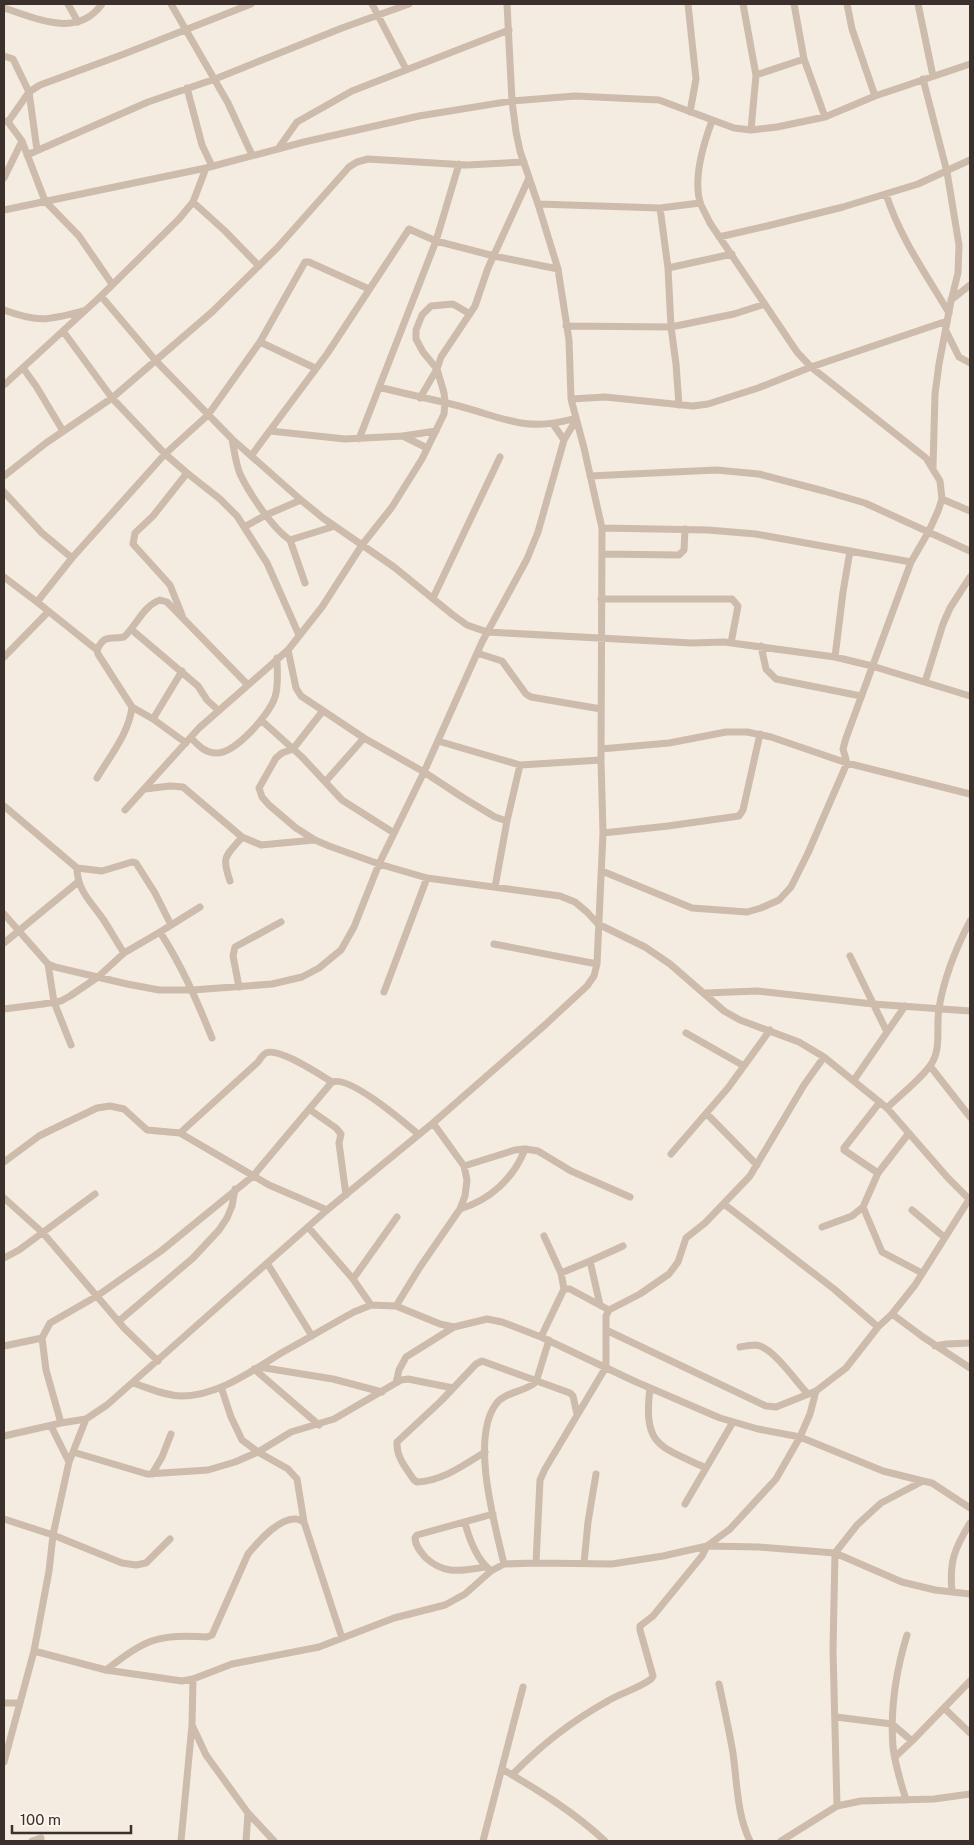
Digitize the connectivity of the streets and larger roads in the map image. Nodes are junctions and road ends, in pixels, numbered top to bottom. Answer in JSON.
{"nodes":[{"id":1,"x":68,"y":4,"type":"edge"},
{"id":2,"x":102,"y":4,"type":"edge"},
{"id":3,"x":171,"y":4,"type":"edge"},
{"id":4,"x":251,"y":4,"type":"edge"},
{"id":5,"x":372,"y":4,"type":"edge"},
{"id":6,"x":409,"y":4,"type":"edge"},
{"id":7,"x":507,"y":4,"type":"edge"},
{"id":8,"x":688,"y":4,"type":"edge"},
{"id":9,"x":743,"y":4,"type":"edge"},
{"id":10,"x":794,"y":4,"type":"edge"},
{"id":11,"x":847,"y":4,"type":"edge"},
{"id":12,"x":918,"y":4,"type":"edge"},
{"id":13,"x":4,"y":8,"type":"edge"},
{"id":14,"x":378,"y":15,"type":"junction"},
{"id":15,"x":78,"y":22,"type":"junction"},
{"id":16,"x":185,"y":28,"type":"junction"},
{"id":17,"x":509,"y":30,"type":"junction"},
{"id":18,"x":4,"y":56,"type":"edge"},
{"id":19,"x":804,"y":59,"type":"junction"},
{"id":20,"x":970,"y":64,"type":"edge"},
{"id":21,"x":406,"y":69,"type":"junction"},
{"id":22,"x":756,"y":74,"type":"junction"},
{"id":23,"x":932,"y":76,"type":"junction"},
{"id":24,"x":215,"y":79,"type":"junction"},
{"id":25,"x":923,"y":79,"type":"junction"},
{"id":26,"x":187,"y":88,"type":"junction"},
{"id":27,"x":29,"y":92,"type":"junction"},
{"id":28,"x":875,"y":96,"type":"junction"},
{"id":29,"x":512,"y":101,"type":"junction"},
{"id":30,"x":690,"y":112,"type":"junction"},
{"id":31,"x":824,"y":116,"type":"junction"},
{"id":32,"x":712,"y":121,"type":"junction"},
{"id":33,"x":6,"y":122,"type":"edge"},
{"id":34,"x":751,"y":130,"type":"junction"},
{"id":35,"x":22,"y":141,"type":"junction"},
{"id":36,"x":278,"y":148,"type":"junction"},
{"id":37,"x":37,"y":150,"type":"junction"},
{"id":38,"x":27,"y":155,"type":"junction"},
{"id":39,"x":252,"y":155,"type":"junction"},
{"id":40,"x":970,"y":160,"type":"edge"},
{"id":41,"x":524,"y":162,"type":"junction"},
{"id":42,"x":459,"y":164,"type":"junction"},
{"id":43,"x":209,"y":167,"type":"junction"},
{"id":44,"x":947,"y":172,"type":"junction"},
{"id":45,"x":4,"y":178,"type":"edge"},
{"id":46,"x":529,"y":178,"type":"junction"},
{"id":47,"x":886,"y":194,"type":"junction"},
{"id":48,"x":45,"y":201,"type":"junction"},
{"id":49,"x":193,"y":202,"type":"junction"},
{"id":50,"x":700,"y":203,"type":"junction"},
{"id":51,"x":538,"y":204,"type":"junction"},
{"id":52,"x":660,"y":208,"type":"junction"},
{"id":53,"x":4,"y":210,"type":"edge"},
{"id":54,"x":719,"y":236,"type":"junction"},
{"id":55,"x":436,"y":241,"type":"junction"},
{"id":56,"x":732,"y":254,"type":"junction"},
{"id":57,"x":494,"y":256,"type":"junction"},
{"id":58,"x":259,"y":266,"type":"junction"},
{"id":59,"x":668,"y":268,"type":"junction"},
{"id":60,"x":558,"y":269,"type":"junction"},
{"id":61,"x":112,"y":284,"type":"junction"},
{"id":62,"x":970,"y":285,"type":"edge"},
{"id":63,"x":369,"y":289,"type":"junction"},
{"id":64,"x":101,"y":296,"type":"junction"},
{"id":65,"x":951,"y":300,"type":"junction"},
{"id":66,"x":764,"y":304,"type":"junction"},
{"id":67,"x":4,"y":310,"type":"edge"},
{"id":68,"x":85,"y":310,"type":"junction"},
{"id":69,"x":470,"y":314,"type":"junction"},
{"id":70,"x":948,"y":317,"type":"junction"},
{"id":71,"x":566,"y":326,"type":"junction"},
{"id":72,"x":671,"y":327,"type":"junction"},
{"id":73,"x":63,"y":331,"type":"junction"},
{"id":74,"x":946,"y":331,"type":"junction"},
{"id":75,"x":260,"y":342,"type":"junction"},
{"id":76,"x":156,"y":361,"type":"junction"},
{"id":77,"x":970,"y":364,"type":"edge"},
{"id":78,"x":811,"y":367,"type":"junction"},
{"id":79,"x":23,"y":368,"type":"junction"},
{"id":80,"x":315,"y":368,"type":"junction"},
{"id":81,"x":437,"y":369,"type":"junction"},
{"id":82,"x":4,"y":385,"type":"edge"},
{"id":83,"x":379,"y":387,"type":"junction"},
{"id":84,"x":112,"y":398,"type":"junction"},
{"id":85,"x":420,"y":398,"type":"junction"},
{"id":86,"x":570,"y":399,"type":"junction"},
{"id":87,"x":445,"y":402,"type":"junction"},
{"id":88,"x":680,"y":405,"type":"junction"},
{"id":89,"x":208,"y":414,"type":"junction"},
{"id":90,"x":576,"y":419,"type":"junction"},
{"id":91,"x":554,"y":424,"type":"junction"},
{"id":92,"x":270,"y":431,"type":"junction"},
{"id":93,"x":436,"y":431,"type":"junction"},
{"id":94,"x":63,"y":432,"type":"junction"},
{"id":95,"x":403,"y":436,"type":"junction"},
{"id":96,"x":232,"y":439,"type":"junction"},
{"id":97,"x":359,"y":439,"type":"junction"},
{"id":98,"x":564,"y":440,"type":"junction"},
{"id":99,"x":427,"y":448,"type":"junction"},
{"id":100,"x":165,"y":454,"type":"junction"},
{"id":101,"x":251,"y":456,"type":"junction"},
{"id":102,"x":500,"y":457,"type":"dead end"},
{"id":103,"x":933,"y":468,"type":"junction"},
{"id":104,"x":187,"y":473,"type":"junction"},
{"id":105,"x":4,"y":476,"type":"edge"},
{"id":106,"x":590,"y":476,"type":"junction"},
{"id":107,"x":4,"y":492,"type":"edge"},
{"id":108,"x":942,"y":499,"type":"junction"},
{"id":109,"x":301,"y":500,"type":"junction"},
{"id":110,"x":970,"y":511,"type":"edge"},
{"id":111,"x":266,"y":515,"type":"junction"},
{"id":112,"x":335,"y":526,"type":"junction"},
{"id":113,"x":244,"y":527,"type":"junction"},
{"id":114,"x":602,"y":528,"type":"junction"},
{"id":115,"x":685,"y":529,"type":"junction"},
{"id":116,"x":929,"y":531,"type":"junction"},
{"id":117,"x":290,"y":540,"type":"junction"},
{"id":118,"x":362,"y":545,"type":"junction"},
{"id":119,"x":850,"y":551,"type":"junction"},
{"id":120,"x":970,"y":551,"type":"edge"},
{"id":121,"x":603,"y":554,"type":"junction"},
{"id":122,"x":72,"y":558,"type":"junction"},
{"id":123,"x":911,"y":562,"type":"junction"},
{"id":124,"x":970,"y":576,"type":"edge"},
{"id":125,"x":4,"y":577,"type":"edge"},
{"id":126,"x":305,"y":583,"type":"dead end"},
{"id":127,"x":433,"y":598,"type":"junction"},
{"id":128,"x":601,"y":599,"type":"junction"},
{"id":129,"x":37,"y":602,"type":"junction"},
{"id":130,"x":48,"y":612,"type":"junction"},
{"id":131,"x":183,"y":618,"type":"junction"},
{"id":132,"x":132,"y":630,"type":"junction"},
{"id":133,"x":487,"y":632,"type":"junction"},
{"id":134,"x":299,"y":635,"type":"junction"},
{"id":135,"x":602,"y":638,"type":"junction"},
{"id":136,"x":731,"y":643,"type":"junction"},
{"id":137,"x":761,"y":646,"type":"junction"},
{"id":138,"x":97,"y":650,"type":"junction"},
{"id":139,"x":288,"y":650,"type":"junction"},
{"id":140,"x":477,"y":653,"type":"junction"},
{"id":141,"x":4,"y":657,"type":"edge"},
{"id":142,"x":835,"y":657,"type":"junction"},
{"id":143,"x":278,"y":658,"type":"junction"},
{"id":144,"x":872,"y":666,"type":"junction"},
{"id":145,"x":182,"y":671,"type":"junction"},
{"id":146,"x":925,"y":682,"type":"junction"},
{"id":147,"x":247,"y":684,"type":"junction"},
{"id":148,"x":861,"y":696,"type":"junction"},
{"id":149,"x":970,"y":696,"type":"edge"},
{"id":150,"x":132,"y":707,"type":"junction"},
{"id":151,"x":601,"y":709,"type":"junction"},
{"id":152,"x":218,"y":710,"type":"junction"},
{"id":153,"x":322,"y":712,"type":"junction"},
{"id":154,"x":153,"y":718,"type":"junction"},
{"id":155,"x":262,"y":720,"type":"junction"},
{"id":156,"x":760,"y":734,"type":"junction"},
{"id":157,"x":364,"y":738,"type":"junction"},
{"id":158,"x":188,"y":740,"type":"junction"},
{"id":159,"x":438,"y":741,"type":"junction"},
{"id":160,"x":293,"y":749,"type":"junction"},
{"id":161,"x":601,"y":749,"type":"junction"},
{"id":162,"x":601,"y":760,"type":"junction"},
{"id":163,"x":847,"y":763,"type":"junction"},
{"id":164,"x":520,"y":765,"type":"junction"},
{"id":165,"x":424,"y":772,"type":"junction"},
{"id":166,"x":97,"y":778,"type":"dead end"},
{"id":167,"x":326,"y":782,"type":"junction"},
{"id":168,"x":144,"y":789,"type":"junction"},
{"id":169,"x":970,"y":794,"type":"edge"},
{"id":170,"x":4,"y":806,"type":"edge"},
{"id":171,"x":125,"y":810,"type":"dead end"},
{"id":172,"x":507,"y":821,"type":"junction"},
{"id":173,"x":394,"y":833,"type":"junction"},
{"id":174,"x":603,"y":833,"type":"junction"},
{"id":175,"x":242,"y":837,"type":"junction"},
{"id":176,"x":314,"y":840,"type":"junction"},
{"id":177,"x":379,"y":864,"type":"junction"},
{"id":178,"x":77,"y":868,"type":"junction"},
{"id":179,"x":602,"y":870,"type":"junction"},
{"id":180,"x":427,"y":878,"type":"junction"},
{"id":181,"x":230,"y":881,"type":"dead end"},
{"id":182,"x":78,"y":882,"type":"junction"},
{"id":183,"x":495,"y":887,"type":"junction"},
{"id":184,"x":200,"y":907,"type":"dead end"},
{"id":185,"x":4,"y":914,"type":"edge"},
{"id":186,"x":970,"y":921,"type":"edge"},
{"id":187,"x":280,"y":922,"type":"dead end"},
{"id":188,"x":598,"y":924,"type":"junction"},
{"id":189,"x":171,"y":925,"type":"junction"},
{"id":190,"x":18,"y":930,"type":"junction"},
{"id":191,"x":160,"y":932,"type":"junction"},
{"id":192,"x":4,"y":943,"type":"edge"},
{"id":193,"x":494,"y":944,"type":"dead end"},
{"id":194,"x":124,"y":953,"type":"junction"},
{"id":195,"x":850,"y":956,"type":"dead end"},
{"id":196,"x":48,"y":964,"type":"junction"},
{"id":197,"x":597,"y":964,"type":"junction"},
{"id":198,"x":98,"y":977,"type":"junction"},
{"id":199,"x":239,"y":986,"type":"junction"},
{"id":200,"x":193,"y":990,"type":"junction"},
{"id":201,"x":384,"y":992,"type":"dead end"},
{"id":202,"x":706,"y":993,"type":"junction"},
{"id":203,"x":54,"y":1002,"type":"junction"},
{"id":204,"x":873,"y":1004,"type":"junction"},
{"id":205,"x":905,"y":1006,"type":"junction"},
{"id":206,"x":939,"y":1008,"type":"junction"},
{"id":207,"x":4,"y":1009,"type":"edge"},
{"id":208,"x":970,"y":1011,"type":"edge"},
{"id":209,"x":770,"y":1030,"type":"junction"},
{"id":210,"x":887,"y":1032,"type":"junction"},
{"id":211,"x":686,"y":1033,"type":"dead end"},
{"id":212,"x":212,"y":1038,"type":"dead end"},
{"id":213,"x":71,"y":1045,"type":"dead end"},
{"id":214,"x":824,"y":1057,"type":"junction"},
{"id":215,"x":744,"y":1066,"type":"junction"},
{"id":216,"x":930,"y":1066,"type":"junction"},
{"id":217,"x":854,"y":1080,"type":"junction"},
{"id":218,"x":332,"y":1082,"type":"junction"},
{"id":219,"x":880,"y":1102,"type":"junction"},
{"id":220,"x":887,"y":1108,"type":"junction"},
{"id":221,"x":309,"y":1109,"type":"junction"},
{"id":222,"x":706,"y":1114,"type":"junction"},
{"id":223,"x":970,"y":1117,"type":"edge"},
{"id":224,"x":433,"y":1123,"type":"junction"},
{"id":225,"x":180,"y":1133,"type":"junction"},
{"id":226,"x":909,"y":1133,"type":"junction"},
{"id":227,"x":418,"y":1134,"type":"junction"},
{"id":228,"x":525,"y":1149,"type":"junction"},
{"id":229,"x":671,"y":1154,"type":"dead end"},
{"id":230,"x":4,"y":1162,"type":"edge"},
{"id":231,"x":757,"y":1165,"type":"junction"},
{"id":232,"x":464,"y":1166,"type":"junction"},
{"id":233,"x":878,"y":1173,"type":"junction"},
{"id":234,"x":253,"y":1176,"type":"junction"},
{"id":235,"x":235,"y":1189,"type":"junction"},
{"id":236,"x":95,"y":1194,"type":"dead end"},
{"id":237,"x":346,"y":1195,"type":"junction"},
{"id":238,"x":630,"y":1197,"type":"dead end"},
{"id":239,"x":970,"y":1199,"type":"edge"},
{"id":240,"x":6,"y":1202,"type":"edge"},
{"id":241,"x":724,"y":1204,"type":"junction"},
{"id":242,"x":863,"y":1207,"type":"junction"},
{"id":243,"x":460,"y":1209,"type":"junction"},
{"id":244,"x":327,"y":1210,"type":"junction"},
{"id":245,"x":912,"y":1210,"type":"dead end"},
{"id":246,"x":397,"y":1217,"type":"dead end"},
{"id":247,"x":308,"y":1227,"type":"junction"},
{"id":248,"x":822,"y":1227,"type":"dead end"},
{"id":249,"x":43,"y":1233,"type":"junction"},
{"id":250,"x":544,"y":1236,"type":"dead end"},
{"id":251,"x":944,"y":1237,"type":"junction"},
{"id":252,"x":623,"y":1246,"type":"dead end"},
{"id":253,"x":4,"y":1258,"type":"edge"},
{"id":254,"x":590,"y":1261,"type":"junction"},
{"id":255,"x":267,"y":1263,"type":"junction"},
{"id":256,"x":561,"y":1273,"type":"junction"},
{"id":257,"x":922,"y":1273,"type":"junction"},
{"id":258,"x":353,"y":1279,"type":"junction"},
{"id":259,"x":564,"y":1289,"type":"junction"},
{"id":260,"x":97,"y":1296,"type":"junction"},
{"id":261,"x":371,"y":1305,"type":"junction"},
{"id":262,"x":600,"y":1305,"type":"junction"},
{"id":263,"x":396,"y":1306,"type":"junction"},
{"id":264,"x":610,"y":1310,"type":"junction"},
{"id":265,"x":892,"y":1314,"type":"junction"},
{"id":266,"x":119,"y":1321,"type":"junction"},
{"id":267,"x":454,"y":1327,"type":"junction"},
{"id":268,"x":878,"y":1327,"type":"junction"},
{"id":269,"x":606,"y":1330,"type":"junction"},
{"id":270,"x":312,"y":1336,"type":"junction"},
{"id":271,"x":541,"y":1337,"type":"junction"},
{"id":272,"x":42,"y":1338,"type":"junction"},
{"id":273,"x":548,"y":1340,"type":"junction"},
{"id":274,"x":970,"y":1344,"type":"edge"},
{"id":275,"x":4,"y":1346,"type":"edge"},
{"id":276,"x":935,"y":1346,"type":"junction"},
{"id":277,"x":740,"y":1347,"type":"dead end"},
{"id":278,"x":158,"y":1361,"type":"junction"},
{"id":279,"x":256,"y":1368,"type":"junction"},
{"id":280,"x":606,"y":1368,"type":"junction"},
{"id":281,"x":970,"y":1368,"type":"edge"},
{"id":282,"x":536,"y":1382,"type":"junction"},
{"id":283,"x":134,"y":1383,"type":"junction"},
{"id":284,"x":396,"y":1383,"type":"junction"},
{"id":285,"x":221,"y":1387,"type":"junction"},
{"id":286,"x":453,"y":1388,"type":"junction"},
{"id":287,"x":650,"y":1388,"type":"junction"},
{"id":288,"x":816,"y":1391,"type":"junction"},
{"id":289,"x":382,"y":1392,"type":"junction"},
{"id":290,"x":808,"y":1394,"type":"junction"},
{"id":291,"x":577,"y":1414,"type":"junction"},
{"id":292,"x":86,"y":1419,"type":"junction"},
{"id":293,"x":733,"y":1422,"type":"junction"},
{"id":294,"x":61,"y":1423,"type":"junction"},
{"id":295,"x":319,"y":1425,"type":"junction"},
{"id":296,"x":51,"y":1426,"type":"junction"},
{"id":297,"x":172,"y":1434,"type":"dead end"},
{"id":298,"x":4,"y":1436,"type":"edge"},
{"id":299,"x":800,"y":1437,"type":"junction"},
{"id":300,"x":72,"y":1452,"type":"junction"},
{"id":301,"x":258,"y":1452,"type":"junction"},
{"id":302,"x":485,"y":1452,"type":"junction"},
{"id":303,"x":69,"y":1462,"type":"junction"},
{"id":304,"x":706,"y":1468,"type":"junction"},
{"id":305,"x":152,"y":1474,"type":"junction"},
{"id":306,"x":596,"y":1474,"type":"dead end"},
{"id":307,"x":923,"y":1481,"type":"junction"},
{"id":308,"x":685,"y":1504,"type":"dead end"},
{"id":309,"x":970,"y":1508,"type":"edge"},
{"id":310,"x":493,"y":1514,"type":"junction"},
{"id":311,"x":4,"y":1519,"type":"edge"},
{"id":312,"x":304,"y":1522,"type":"junction"},
{"id":313,"x":465,"y":1523,"type":"junction"},
{"id":314,"x":970,"y":1523,"type":"edge"},
{"id":315,"x":53,"y":1536,"type":"junction"},
{"id":316,"x":170,"y":1539,"type":"dead end"},
{"id":317,"x":707,"y":1546,"type":"junction"},
{"id":318,"x":834,"y":1553,"type":"junction"},
{"id":319,"x":536,"y":1563,"type":"junction"},
{"id":320,"x":584,"y":1563,"type":"junction"},
{"id":321,"x":504,"y":1564,"type":"junction"},
{"id":322,"x":489,"y":1569,"type":"junction"},
{"id":323,"x":952,"y":1591,"type":"junction"},
{"id":324,"x":970,"y":1594,"type":"edge"},
{"id":325,"x":906,"y":1635,"type":"dead end"},
{"id":326,"x":342,"y":1638,"type":"junction"},
{"id":327,"x":34,"y":1651,"type":"junction"},
{"id":328,"x":106,"y":1670,"type":"junction"},
{"id":329,"x":193,"y":1679,"type":"junction"},
{"id":330,"x":970,"y":1681,"type":"edge"},
{"id":331,"x":719,"y":1684,"type":"dead end"},
{"id":332,"x":523,"y":1687,"type":"dead end"},
{"id":333,"x":4,"y":1703,"type":"edge"},
{"id":334,"x":20,"y":1703,"type":"junction"},
{"id":335,"x":944,"y":1708,"type":"junction"},
{"id":336,"x":836,"y":1718,"type":"junction"},
{"id":337,"x":892,"y":1724,"type":"junction"},
{"id":338,"x":192,"y":1725,"type":"junction"},
{"id":339,"x":970,"y":1733,"type":"edge"},
{"id":340,"x":912,"y":1741,"type":"junction"},
{"id":341,"x":5,"y":1747,"type":"edge"},
{"id":342,"x":895,"y":1757,"type":"junction"},
{"id":343,"x":4,"y":1762,"type":"edge"},
{"id":344,"x":502,"y":1769,"type":"junction"},
{"id":345,"x":512,"y":1775,"type":"junction"},
{"id":346,"x":970,"y":1794,"type":"edge"},
{"id":347,"x":906,"y":1800,"type":"junction"},
{"id":348,"x":837,"y":1806,"type":"junction"},
{"id":349,"x":248,"y":1813,"type":"junction"},
{"id":350,"x":41,"y":1838,"type":"dead end"},
{"id":351,"x":32,"y":1841,"type":"edge"},
{"id":352,"x":181,"y":1841,"type":"edge"},
{"id":353,"x":246,"y":1841,"type":"edge"},
{"id":354,"x":274,"y":1841,"type":"edge"},
{"id":355,"x":483,"y":1841,"type":"edge"},
{"id":356,"x":605,"y":1841,"type":"edge"},
{"id":357,"x":750,"y":1841,"type":"edge"},
{"id":358,"x":781,"y":1841,"type":"edge"}],
"edges":[{"from":1,"to":15,"type":"street"},
{"from":2,"to":15,"type":"street"},
{"from":3,"to":16,"type":"street"},
{"from":4,"to":16,"type":"street"},
{"from":5,"to":14,"type":"street"},
{"from":6,"to":14,"type":"street"},
{"from":7,"to":17,"type":"street"},
{"from":8,"to":30,"type":"street"},
{"from":9,"to":22,"type":"street"},
{"from":10,"to":19,"type":"street"},
{"from":11,"to":28,"type":"street"},
{"from":12,"to":23,"type":"street"},
{"from":13,"to":15,"type":"street"},
{"from":14,"to":21,"type":"street"},
{"from":14,"to":24,"type":"street"},
{"from":16,"to":24,"type":"street"},
{"from":16,"to":27,"type":"street"},
{"from":17,"to":21,"type":"street"},
{"from":17,"to":29,"type":"street"},
{"from":18,"to":27,"type":"street"},
{"from":19,"to":22,"type":"street"},
{"from":19,"to":31,"type":"street"},
{"from":20,"to":23,"type":"street"},
{"from":21,"to":36,"type":"street"},
{"from":22,"to":34,"type":"street"},
{"from":23,"to":25,"type":"street"},
{"from":24,"to":26,"type":"street"},
{"from":24,"to":39,"type":"street"},
{"from":25,"to":28,"type":"street"},
{"from":25,"to":44,"type":"street"},
{"from":26,"to":37,"type":"street"},
{"from":26,"to":43,"type":"street"},
{"from":27,"to":33,"type":"street"},
{"from":27,"to":37,"type":"street"},
{"from":28,"to":31,"type":"street"},
{"from":29,"to":30,"type":"street"},
{"from":29,"to":36,"type":"street"},
{"from":29,"to":41,"type":"street"},
{"from":30,"to":32,"type":"street"},
{"from":31,"to":34,"type":"street"},
{"from":32,"to":34,"type":"street"},
{"from":32,"to":50,"type":"street"},
{"from":33,"to":35,"type":"street"},
{"from":35,"to":38,"type":"street"},
{"from":35,"to":45,"type":"street"},
{"from":36,"to":39,"type":"street"},
{"from":37,"to":38,"type":"street"},
{"from":38,"to":48,"type":"street"},
{"from":39,"to":43,"type":"street"},
{"from":40,"to":44,"type":"street"},
{"from":41,"to":42,"type":"street"},
{"from":41,"to":46,"type":"street"},
{"from":42,"to":55,"type":"street"},
{"from":42,"to":58,"type":"street"},
{"from":43,"to":48,"type":"street"},
{"from":43,"to":49,"type":"street"},
{"from":44,"to":47,"type":"street"},
{"from":44,"to":65,"type":"street"},
{"from":46,"to":51,"type":"street"},
{"from":46,"to":57,"type":"street"},
{"from":47,"to":54,"type":"street"},
{"from":47,"to":70,"type":"street"},
{"from":48,"to":53,"type":"street"},
{"from":48,"to":61,"type":"street"},
{"from":49,"to":58,"type":"street"},
{"from":49,"to":61,"type":"street"},
{"from":50,"to":52,"type":"street"},
{"from":50,"to":54,"type":"street"},
{"from":51,"to":52,"type":"street"},
{"from":51,"to":60,"type":"street"},
{"from":52,"to":59,"type":"street"},
{"from":54,"to":56,"type":"street"},
{"from":55,"to":57,"type":"street"},
{"from":55,"to":63,"type":"street"},
{"from":55,"to":83,"type":"street"},
{"from":56,"to":59,"type":"street"},
{"from":56,"to":66,"type":"street"},
{"from":57,"to":60,"type":"street"},
{"from":57,"to":69,"type":"street"},
{"from":58,"to":76,"type":"street"},
{"from":59,"to":72,"type":"street"},
{"from":60,"to":71,"type":"street"},
{"from":61,"to":64,"type":"street"},
{"from":62,"to":65,"type":"street"},
{"from":63,"to":75,"type":"street"},
{"from":63,"to":80,"type":"street"},
{"from":64,"to":68,"type":"street"},
{"from":64,"to":76,"type":"street"},
{"from":65,"to":70,"type":"street"},
{"from":66,"to":72,"type":"street"},
{"from":66,"to":78,"type":"street"},
{"from":67,"to":68,"type":"street"},
{"from":68,"to":73,"type":"street"},
{"from":69,"to":81,"type":"street"},
{"from":69,"to":81,"type":"street"},
{"from":70,"to":74,"type":"street"},
{"from":70,"to":78,"type":"street"},
{"from":71,"to":72,"type":"street"},
{"from":71,"to":86,"type":"street"},
{"from":72,"to":88,"type":"street"},
{"from":73,"to":79,"type":"street"},
{"from":73,"to":84,"type":"street"},
{"from":74,"to":77,"type":"street"},
{"from":74,"to":103,"type":"street"},
{"from":75,"to":80,"type":"street"},
{"from":75,"to":89,"type":"street"},
{"from":76,"to":84,"type":"street"},
{"from":76,"to":89,"type":"street"},
{"from":78,"to":88,"type":"street"},
{"from":78,"to":103,"type":"street"},
{"from":79,"to":82,"type":"street"},
{"from":79,"to":94,"type":"street"},
{"from":80,"to":92,"type":"street"},
{"from":81,"to":85,"type":"street"},
{"from":81,"to":87,"type":"street"},
{"from":83,"to":85,"type":"street"},
{"from":83,"to":97,"type":"street"},
{"from":84,"to":94,"type":"street"},
{"from":84,"to":100,"type":"street"},
{"from":85,"to":87,"type":"street"},
{"from":86,"to":88,"type":"street"},
{"from":86,"to":90,"type":"street"},
{"from":87,"to":91,"type":"street"},
{"from":87,"to":93,"type":"street"},
{"from":89,"to":96,"type":"street"},
{"from":89,"to":100,"type":"street"},
{"from":90,"to":91,"type":"street"},
{"from":90,"to":98,"type":"street"},
{"from":90,"to":106,"type":"street"},
{"from":91,"to":98,"type":"street"},
{"from":92,"to":97,"type":"street"},
{"from":92,"to":101,"type":"street"},
{"from":93,"to":95,"type":"street"},
{"from":93,"to":99,"type":"street"},
{"from":94,"to":105,"type":"street"},
{"from":95,"to":97,"type":"street"},
{"from":95,"to":99,"type":"street"},
{"from":96,"to":101,"type":"street"},
{"from":96,"to":111,"type":"street"},
{"from":98,"to":133,"type":"street"},
{"from":99,"to":118,"type":"street"},
{"from":100,"to":104,"type":"street"},
{"from":100,"to":122,"type":"street"},
{"from":101,"to":109,"type":"street"},
{"from":102,"to":127,"type":"street"},
{"from":103,"to":108,"type":"street"},
{"from":104,"to":113,"type":"street"},
{"from":104,"to":131,"type":"street"},
{"from":106,"to":114,"type":"street"},
{"from":106,"to":116,"type":"street"},
{"from":107,"to":122,"type":"street"},
{"from":108,"to":110,"type":"street"},
{"from":108,"to":116,"type":"street"},
{"from":109,"to":111,"type":"street"},
{"from":109,"to":112,"type":"street"},
{"from":111,"to":113,"type":"street"},
{"from":111,"to":117,"type":"street"},
{"from":112,"to":117,"type":"street"},
{"from":112,"to":118,"type":"street"},
{"from":113,"to":134,"type":"street"},
{"from":114,"to":115,"type":"street"},
{"from":114,"to":121,"type":"street"},
{"from":115,"to":119,"type":"street"},
{"from":115,"to":121,"type":"street"},
{"from":116,"to":120,"type":"street"},
{"from":116,"to":123,"type":"street"},
{"from":117,"to":126,"type":"street"},
{"from":118,"to":127,"type":"street"},
{"from":118,"to":134,"type":"street"},
{"from":119,"to":123,"type":"street"},
{"from":119,"to":142,"type":"street"},
{"from":121,"to":128,"type":"street"},
{"from":122,"to":129,"type":"street"},
{"from":123,"to":144,"type":"street"},
{"from":124,"to":146,"type":"street"},
{"from":125,"to":129,"type":"street"},
{"from":127,"to":133,"type":"street"},
{"from":128,"to":135,"type":"street"},
{"from":128,"to":136,"type":"street"},
{"from":129,"to":130,"type":"street"},
{"from":130,"to":138,"type":"street"},
{"from":130,"to":141,"type":"street"},
{"from":131,"to":132,"type":"street"},
{"from":131,"to":147,"type":"street"},
{"from":132,"to":138,"type":"street"},
{"from":132,"to":145,"type":"street"},
{"from":133,"to":135,"type":"street"},
{"from":133,"to":140,"type":"street"},
{"from":134,"to":139,"type":"street"},
{"from":135,"to":136,"type":"street"},
{"from":135,"to":151,"type":"street"},
{"from":136,"to":137,"type":"street"},
{"from":137,"to":142,"type":"street"},
{"from":137,"to":148,"type":"street"},
{"from":138,"to":150,"type":"street"},
{"from":139,"to":143,"type":"street"},
{"from":139,"to":153,"type":"street"},
{"from":140,"to":151,"type":"street"},
{"from":140,"to":159,"type":"street"},
{"from":142,"to":144,"type":"street"},
{"from":143,"to":147,"type":"street"},
{"from":143,"to":155,"type":"street"},
{"from":144,"to":146,"type":"street"},
{"from":144,"to":148,"type":"street"},
{"from":145,"to":152,"type":"street"},
{"from":145,"to":154,"type":"street"},
{"from":146,"to":149,"type":"street"},
{"from":147,"to":152,"type":"street"},
{"from":148,"to":163,"type":"street"},
{"from":150,"to":154,"type":"street"},
{"from":150,"to":166,"type":"street"},
{"from":151,"to":161,"type":"street"},
{"from":152,"to":158,"type":"street"},
{"from":153,"to":157,"type":"street"},
{"from":153,"to":160,"type":"street"},
{"from":154,"to":158,"type":"street"},
{"from":155,"to":158,"type":"street"},
{"from":155,"to":160,"type":"street"},
{"from":156,"to":161,"type":"street"},
{"from":156,"to":163,"type":"street"},
{"from":156,"to":174,"type":"street"},
{"from":157,"to":165,"type":"street"},
{"from":157,"to":167,"type":"street"},
{"from":158,"to":168,"type":"street"},
{"from":159,"to":164,"type":"street"},
{"from":159,"to":165,"type":"street"},
{"from":160,"to":167,"type":"street"},
{"from":160,"to":176,"type":"street"},
{"from":161,"to":162,"type":"street"},
{"from":162,"to":164,"type":"street"},
{"from":162,"to":174,"type":"street"},
{"from":163,"to":169,"type":"street"},
{"from":163,"to":179,"type":"street"},
{"from":164,"to":172,"type":"street"},
{"from":165,"to":172,"type":"street"},
{"from":165,"to":173,"type":"street"},
{"from":167,"to":173,"type":"street"},
{"from":168,"to":171,"type":"street"},
{"from":168,"to":175,"type":"street"},
{"from":170,"to":178,"type":"street"},
{"from":172,"to":183,"type":"street"},
{"from":173,"to":177,"type":"street"},
{"from":174,"to":179,"type":"street"},
{"from":175,"to":176,"type":"street"},
{"from":175,"to":181,"type":"street"},
{"from":176,"to":177,"type":"street"},
{"from":177,"to":180,"type":"street"},
{"from":177,"to":199,"type":"street"},
{"from":178,"to":182,"type":"street"},
{"from":178,"to":189,"type":"street"},
{"from":179,"to":188,"type":"street"},
{"from":180,"to":183,"type":"street"},
{"from":180,"to":201,"type":"street"},
{"from":182,"to":190,"type":"street"},
{"from":182,"to":194,"type":"street"},
{"from":183,"to":188,"type":"street"},
{"from":184,"to":189,"type":"street"},
{"from":185,"to":190,"type":"street"},
{"from":186,"to":206,"type":"street"},
{"from":187,"to":199,"type":"street"},
{"from":188,"to":197,"type":"street"},
{"from":188,"to":202,"type":"street"},
{"from":189,"to":191,"type":"street"},
{"from":190,"to":192,"type":"street"},
{"from":190,"to":196,"type":"street"},
{"from":191,"to":194,"type":"street"},
{"from":191,"to":200,"type":"street"},
{"from":193,"to":197,"type":"street"},
{"from":194,"to":198,"type":"street"},
{"from":195,"to":204,"type":"street"},
{"from":196,"to":198,"type":"street"},
{"from":196,"to":203,"type":"street"},
{"from":197,"to":224,"type":"street"},
{"from":198,"to":200,"type":"street"},
{"from":198,"to":203,"type":"street"},
{"from":199,"to":200,"type":"street"},
{"from":200,"to":212,"type":"street"},
{"from":202,"to":204,"type":"street"},
{"from":202,"to":209,"type":"street"},
{"from":203,"to":207,"type":"street"},
{"from":203,"to":213,"type":"street"},
{"from":204,"to":205,"type":"street"},
{"from":204,"to":210,"type":"street"},
{"from":205,"to":206,"type":"street"},
{"from":205,"to":210,"type":"street"},
{"from":206,"to":208,"type":"street"},
{"from":206,"to":216,"type":"street"},
{"from":209,"to":214,"type":"street"},
{"from":209,"to":215,"type":"street"},
{"from":210,"to":217,"type":"street"},
{"from":211,"to":215,"type":"street"},
{"from":214,"to":217,"type":"street"},
{"from":214,"to":231,"type":"street"},
{"from":215,"to":222,"type":"street"},
{"from":216,"to":220,"type":"street"},
{"from":216,"to":223,"type":"street"},
{"from":217,"to":219,"type":"street"},
{"from":218,"to":221,"type":"street"},
{"from":218,"to":225,"type":"street"},
{"from":218,"to":227,"type":"street"},
{"from":219,"to":220,"type":"street"},
{"from":219,"to":233,"type":"street"},
{"from":220,"to":226,"type":"street"},
{"from":221,"to":234,"type":"street"},
{"from":221,"to":237,"type":"street"},
{"from":222,"to":229,"type":"street"},
{"from":222,"to":231,"type":"street"},
{"from":224,"to":227,"type":"street"},
{"from":224,"to":232,"type":"street"},
{"from":225,"to":230,"type":"street"},
{"from":225,"to":234,"type":"street"},
{"from":226,"to":233,"type":"street"},
{"from":226,"to":239,"type":"street"},
{"from":227,"to":237,"type":"street"},
{"from":228,"to":232,"type":"street"},
{"from":228,"to":238,"type":"street"},
{"from":228,"to":243,"type":"street"},
{"from":231,"to":241,"type":"street"},
{"from":232,"to":243,"type":"street"},
{"from":233,"to":242,"type":"street"},
{"from":234,"to":235,"type":"street"},
{"from":234,"to":244,"type":"street"},
{"from":235,"to":260,"type":"street"},
{"from":235,"to":266,"type":"street"},
{"from":236,"to":249,"type":"street"},
{"from":237,"to":244,"type":"street"},
{"from":239,"to":251,"type":"street"},
{"from":240,"to":249,"type":"street"},
{"from":241,"to":264,"type":"street"},
{"from":241,"to":268,"type":"street"},
{"from":242,"to":248,"type":"street"},
{"from":242,"to":257,"type":"street"},
{"from":243,"to":263,"type":"street"},
{"from":244,"to":247,"type":"street"},
{"from":245,"to":251,"type":"street"},
{"from":246,"to":258,"type":"street"},
{"from":247,"to":255,"type":"street"},
{"from":247,"to":258,"type":"street"},
{"from":249,"to":253,"type":"street"},
{"from":249,"to":260,"type":"street"},
{"from":250,"to":256,"type":"street"},
{"from":251,"to":257,"type":"street"},
{"from":252,"to":254,"type":"street"},
{"from":254,"to":256,"type":"street"},
{"from":254,"to":262,"type":"street"},
{"from":255,"to":270,"type":"street"},
{"from":255,"to":278,"type":"street"},
{"from":256,"to":259,"type":"street"},
{"from":257,"to":265,"type":"street"},
{"from":258,"to":261,"type":"street"},
{"from":259,"to":262,"type":"street"},
{"from":259,"to":271,"type":"street"},
{"from":260,"to":266,"type":"street"},
{"from":260,"to":272,"type":"street"},
{"from":261,"to":263,"type":"street"},
{"from":261,"to":270,"type":"street"},
{"from":262,"to":264,"type":"street"},
{"from":263,"to":267,"type":"street"},
{"from":264,"to":269,"type":"street"},
{"from":265,"to":268,"type":"street"},
{"from":265,"to":276,"type":"street"},
{"from":266,"to":278,"type":"street"},
{"from":267,"to":271,"type":"street"},
{"from":267,"to":284,"type":"street"},
{"from":268,"to":288,"type":"street"},
{"from":269,"to":280,"type":"street"},
{"from":269,"to":290,"type":"street"},
{"from":270,"to":279,"type":"street"},
{"from":271,"to":273,"type":"street"},
{"from":272,"to":275,"type":"street"},
{"from":272,"to":294,"type":"street"},
{"from":273,"to":280,"type":"street"},
{"from":273,"to":282,"type":"street"},
{"from":274,"to":276,"type":"street"},
{"from":276,"to":281,"type":"street"},
{"from":277,"to":290,"type":"street"},
{"from":278,"to":283,"type":"street"},
{"from":279,"to":285,"type":"street"},
{"from":279,"to":289,"type":"street"},
{"from":279,"to":295,"type":"street"},
{"from":280,"to":287,"type":"street"},
{"from":280,"to":291,"type":"street"},
{"from":282,"to":286,"type":"street"},
{"from":282,"to":291,"type":"street"},
{"from":282,"to":302,"type":"street"},
{"from":283,"to":285,"type":"street"},
{"from":283,"to":292,"type":"street"},
{"from":284,"to":286,"type":"street"},
{"from":284,"to":289,"type":"street"},
{"from":285,"to":301,"type":"street"},
{"from":286,"to":302,"type":"street"},
{"from":287,"to":293,"type":"street"},
{"from":287,"to":304,"type":"street"},
{"from":288,"to":290,"type":"street"},
{"from":288,"to":299,"type":"street"},
{"from":289,"to":295,"type":"street"},
{"from":291,"to":319,"type":"street"},
{"from":292,"to":294,"type":"street"},
{"from":292,"to":300,"type":"street"},
{"from":293,"to":299,"type":"street"},
{"from":293,"to":304,"type":"street"},
{"from":294,"to":296,"type":"street"},
{"from":295,"to":301,"type":"street"},
{"from":296,"to":298,"type":"street"},
{"from":296,"to":303,"type":"street"},
{"from":297,"to":305,"type":"street"},
{"from":299,"to":307,"type":"street"},
{"from":299,"to":317,"type":"street"},
{"from":300,"to":303,"type":"street"},
{"from":300,"to":305,"type":"street"},
{"from":301,"to":305,"type":"street"},
{"from":301,"to":312,"type":"street"},
{"from":302,"to":310,"type":"street"},
{"from":303,"to":315,"type":"street"},
{"from":304,"to":308,"type":"street"},
{"from":306,"to":320,"type":"street"},
{"from":307,"to":309,"type":"street"},
{"from":307,"to":318,"type":"street"},
{"from":310,"to":313,"type":"street"},
{"from":310,"to":321,"type":"street"},
{"from":311,"to":315,"type":"street"},
{"from":312,"to":326,"type":"street"},
{"from":312,"to":328,"type":"street"},
{"from":313,"to":322,"type":"street"},
{"from":313,"to":322,"type":"street"},
{"from":314,"to":323,"type":"street"},
{"from":315,"to":316,"type":"street"},
{"from":315,"to":327,"type":"street"},
{"from":317,"to":318,"type":"street"},
{"from":317,"to":320,"type":"street"},
{"from":317,"to":345,"type":"street"},
{"from":318,"to":323,"type":"street"},
{"from":318,"to":336,"type":"street"},
{"from":319,"to":320,"type":"street"},
{"from":319,"to":321,"type":"street"},
{"from":321,"to":322,"type":"street"},
{"from":322,"to":326,"type":"street"},
{"from":323,"to":324,"type":"street"},
{"from":325,"to":337,"type":"street"},
{"from":326,"to":329,"type":"street"},
{"from":327,"to":328,"type":"street"},
{"from":327,"to":334,"type":"street"},
{"from":328,"to":329,"type":"street"},
{"from":329,"to":338,"type":"street"},
{"from":330,"to":335,"type":"street"},
{"from":331,"to":357,"type":"street"},
{"from":332,"to":344,"type":"street"},
{"from":333,"to":334,"type":"street"},
{"from":334,"to":341,"type":"street"},
{"from":335,"to":339,"type":"street"},
{"from":335,"to":340,"type":"street"},
{"from":336,"to":337,"type":"street"},
{"from":336,"to":348,"type":"street"},
{"from":337,"to":340,"type":"street"},
{"from":337,"to":342,"type":"street"},
{"from":338,"to":349,"type":"street"},
{"from":338,"to":352,"type":"street"},
{"from":340,"to":342,"type":"street"},
{"from":341,"to":343,"type":"street"},
{"from":342,"to":347,"type":"street"},
{"from":344,"to":345,"type":"street"},
{"from":344,"to":355,"type":"street"},
{"from":345,"to":356,"type":"street"},
{"from":346,"to":347,"type":"street"},
{"from":347,"to":348,"type":"street"},
{"from":348,"to":358,"type":"street"},
{"from":349,"to":353,"type":"street"},
{"from":349,"to":354,"type":"street"},
{"from":350,"to":351,"type":"street"}]}
